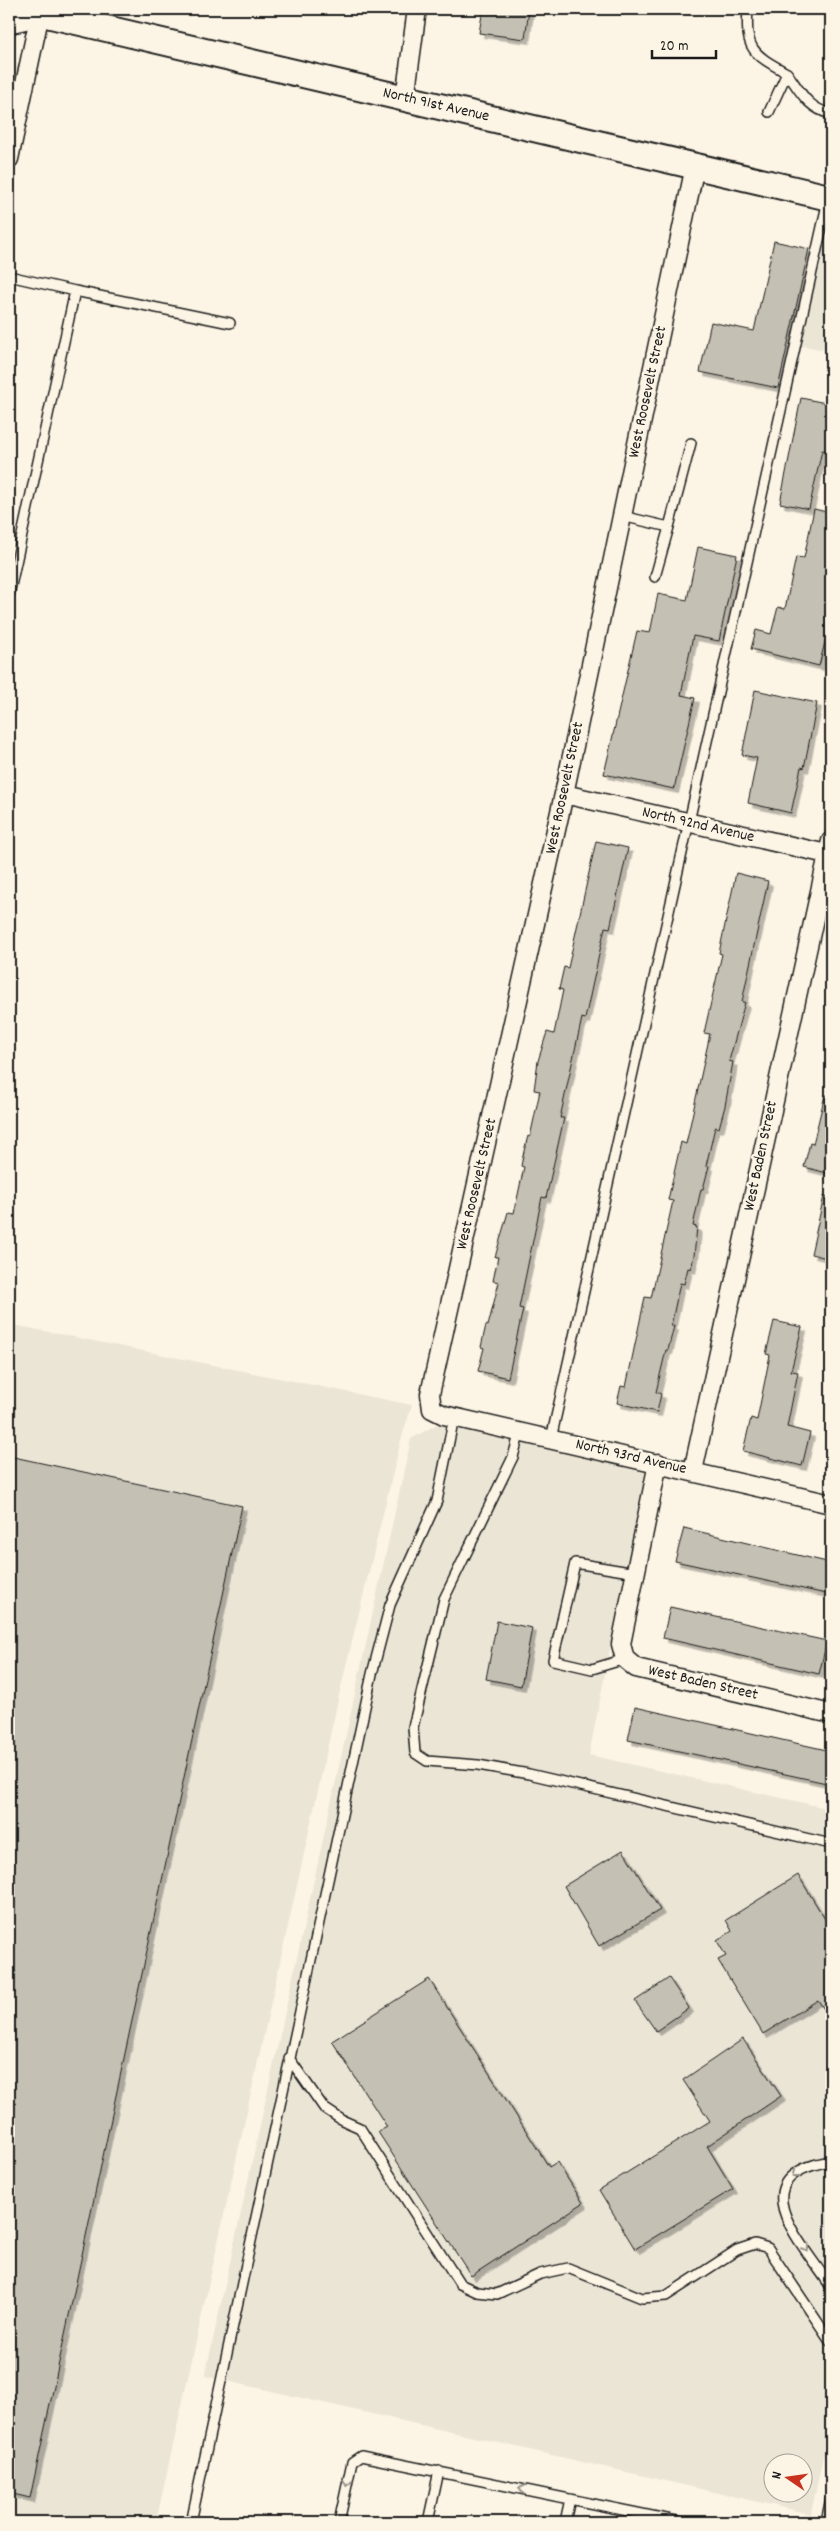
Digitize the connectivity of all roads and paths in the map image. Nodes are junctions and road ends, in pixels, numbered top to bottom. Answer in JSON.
{"nodes":[{"id":1,"x":417,"y":9,"type":"edge"},
{"id":2,"x":748,"y":9,"type":"edge"},
{"id":3,"x":38,"y":10,"type":"edge"},
{"id":4,"x":9,"y":20,"type":"edge"},
{"id":5,"x":787,"y":73,"type":"junction"},
{"id":6,"x":405,"y":98,"type":"junction"},
{"id":7,"x":769,"y":112,"type":"dead end"},
{"id":8,"x":831,"y":114,"type":"edge"},
{"id":9,"x":9,"y":159,"type":"edge"},
{"id":10,"x":695,"y":166,"type":"junction"},
{"id":11,"x":830,"y":198,"type":"edge"},
{"id":12,"x":9,"y":276,"type":"edge"},
{"id":13,"x":75,"y":291,"type":"junction"},
{"id":14,"x":230,"y":322,"type":"dead end"},
{"id":15,"x":691,"y":443,"type":"dead end"},
{"id":16,"x":622,"y":516,"type":"junction"},
{"id":17,"x":668,"y":527,"type":"junction"},
{"id":18,"x":656,"y":577,"type":"dead end"},
{"id":19,"x":9,"y":595,"type":"edge"},
{"id":20,"x":564,"y":794,"type":"junction"},
{"id":21,"x":688,"y":823,"type":"junction"},
{"id":22,"x":830,"y":850,"type":"edge"},
{"id":23,"x":432,"y":1409,"type":"joint"},
{"id":24,"x":454,"y":1417,"type":"junction"},
{"id":25,"x":520,"y":1431,"type":"junction"},
{"id":26,"x":552,"y":1439,"type":"junction"},
{"id":27,"x":658,"y":1463,"type":"junction"},
{"id":28,"x":693,"y":1471,"type":"junction"},
{"id":29,"x":831,"y":1504,"type":"edge"},
{"id":30,"x":636,"y":1573,"type":"junction"},
{"id":31,"x":625,"y":1659,"type":"junction"},
{"id":32,"x":831,"y":1714,"type":"edge"},
{"id":33,"x":831,"y":1844,"type":"edge"},
{"id":34,"x":289,"y":2058,"type":"junction"},
{"id":35,"x":831,"y":2161,"type":"edge"},
{"id":36,"x":831,"y":2287,"type":"edge"},
{"id":37,"x":831,"y":2342,"type":"edge"},
{"id":38,"x":439,"y":2471,"type":"junction"},
{"id":39,"x":831,"y":2498,"type":"edge"},
{"id":40,"x":570,"y":2499,"type":"junction"},
{"id":41,"x":191,"y":2522,"type":"edge"},
{"id":42,"x":339,"y":2522,"type":"edge"},
{"id":43,"x":428,"y":2522,"type":"edge"},
{"id":44,"x":565,"y":2522,"type":"edge"},
{"id":45,"x":681,"y":2522,"type":"edge"},
{"id":46,"x":826,"y":2522,"type":"edge"}],
"edges":[{"from":1,"to":6,"type":"street"},
{"from":2,"to":5,"type":"lane"},
{"from":3,"to":4,"type":"main road","name":"North 91st Avenue"},
{"from":3,"to":6,"type":"main road","name":"North 91st Avenue"},
{"from":3,"to":9,"type":"street"},
{"from":5,"to":7,"type":"lane"},
{"from":5,"to":8,"type":"lane"},
{"from":6,"to":10,"type":"main road","name":"North 91st Avenue"},
{"from":10,"to":11,"type":"main road","name":"North 91st Avenue"},
{"from":10,"to":16,"type":"street","name":"West Roosevelt Street"},
{"from":11,"to":21,"type":"lane"},
{"from":12,"to":13,"type":"lane"},
{"from":13,"to":14,"type":"lane"},
{"from":13,"to":19,"type":"lane"},
{"from":15,"to":17,"type":"lane"},
{"from":16,"to":17,"type":"lane"},
{"from":16,"to":20,"type":"street","name":"West Roosevelt Street"},
{"from":17,"to":18,"type":"lane"},
{"from":20,"to":21,"type":"street","name":"North 92nd Avenue"},
{"from":20,"to":23,"type":"street","name":"West Roosevelt Street"},
{"from":21,"to":22,"type":"street","name":"North 92nd Avenue"},
{"from":21,"to":26,"type":"lane"},
{"from":22,"to":28,"type":"street","name":"West Baden Street"},
{"from":23,"to":24,"type":"street","name":"North 93rd Avenue"},
{"from":24,"to":25,"type":"street","name":"North 93rd Avenue"},
{"from":24,"to":34,"type":"lane"},
{"from":25,"to":26,"type":"street","name":"North 93rd Avenue"},
{"from":25,"to":33,"type":"lane"},
{"from":26,"to":27,"type":"street","name":"North 93rd Avenue"},
{"from":27,"to":28,"type":"street","name":"North 93rd Avenue"},
{"from":27,"to":30,"type":"street"},
{"from":28,"to":29,"type":"street","name":"North 93rd Avenue"},
{"from":30,"to":31,"type":"street"},
{"from":30,"to":31,"type":"lane"},
{"from":31,"to":32,"type":"street","name":"West Baden Street"},
{"from":34,"to":37,"type":"lane"},
{"from":34,"to":41,"type":"lane"},
{"from":35,"to":36,"type":"lane","one_way":true},
{"from":40,"to":38,"type":"lane","one_way":true},
{"from":38,"to":42,"type":"lane","one_way":true},
{"from":38,"to":43,"type":"lane"},
{"from":39,"to":46,"type":"lane"},
{"from":40,"to":44,"type":"lane"},
{"from":40,"to":45,"type":"lane"}]}
